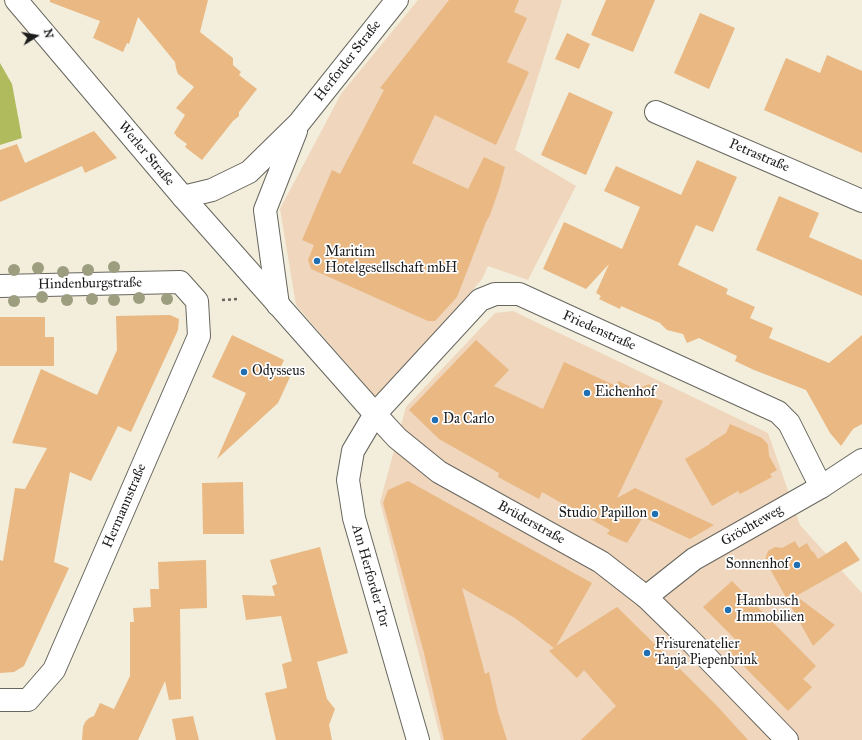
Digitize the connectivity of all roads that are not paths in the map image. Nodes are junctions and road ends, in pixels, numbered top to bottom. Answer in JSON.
{"nodes":[{"id":1,"x":16,"y":0,"type":"edge"},
{"id":2,"x":397,"y":0,"type":"edge"},
{"id":3,"x":656,"y":112,"type":"dead end"},
{"id":4,"x":299,"y":123,"type":"junction"},
{"id":5,"x":183,"y":197,"type":"junction"},
{"id":6,"x":862,"y":201,"type":"edge"},
{"id":7,"x":0,"y":286,"type":"edge"},
{"id":8,"x":197,"y":301,"type":"joint"},
{"id":9,"x":275,"y":301,"type":"junction"},
{"id":10,"x":375,"y":414,"type":"junction"},
{"id":11,"x":862,"y":460,"type":"edge"},
{"id":12,"x":820,"y":487,"type":"junction"},
{"id":13,"x":646,"y":597,"type":"junction"},
{"id":14,"x":0,"y":700,"type":"edge"},
{"id":15,"x":418,"y":740,"type":"edge"},
{"id":16,"x":787,"y":740,"type":"edge"}],
"edges":[{"from":1,"to":5,"type":"street","name":"Werler Straße"},
{"from":2,"to":4,"type":"street","name":"Herforder Straße"},
{"from":3,"to":6,"type":"street","name":"Petrastraße"},
{"from":4,"to":5,"type":"street","name":"Herforder Straße"},
{"from":4,"to":9,"type":"street","name":"Herforder Straße"},
{"from":5,"to":9,"type":"street","name":"Werler Straße"},
{"from":7,"to":8,"type":"street","name":"Hindenburgstraße"},
{"from":8,"to":14,"type":"street","name":"Hermannstraße"},
{"from":9,"to":10,"type":"street","name":"Brüderstraße"},
{"from":10,"to":12,"type":"street","name":"Friedenstraße"},
{"from":10,"to":13,"type":"street","name":"Brüderstraße"},
{"from":10,"to":15,"type":"street","name":"Am Herforder Tor"},
{"from":11,"to":12,"type":"street","name":"Gröchteweg"},
{"from":12,"to":13,"type":"street","name":"Gröchteweg"},
{"from":13,"to":16,"type":"street","name":"Brüderstraße"}]}
